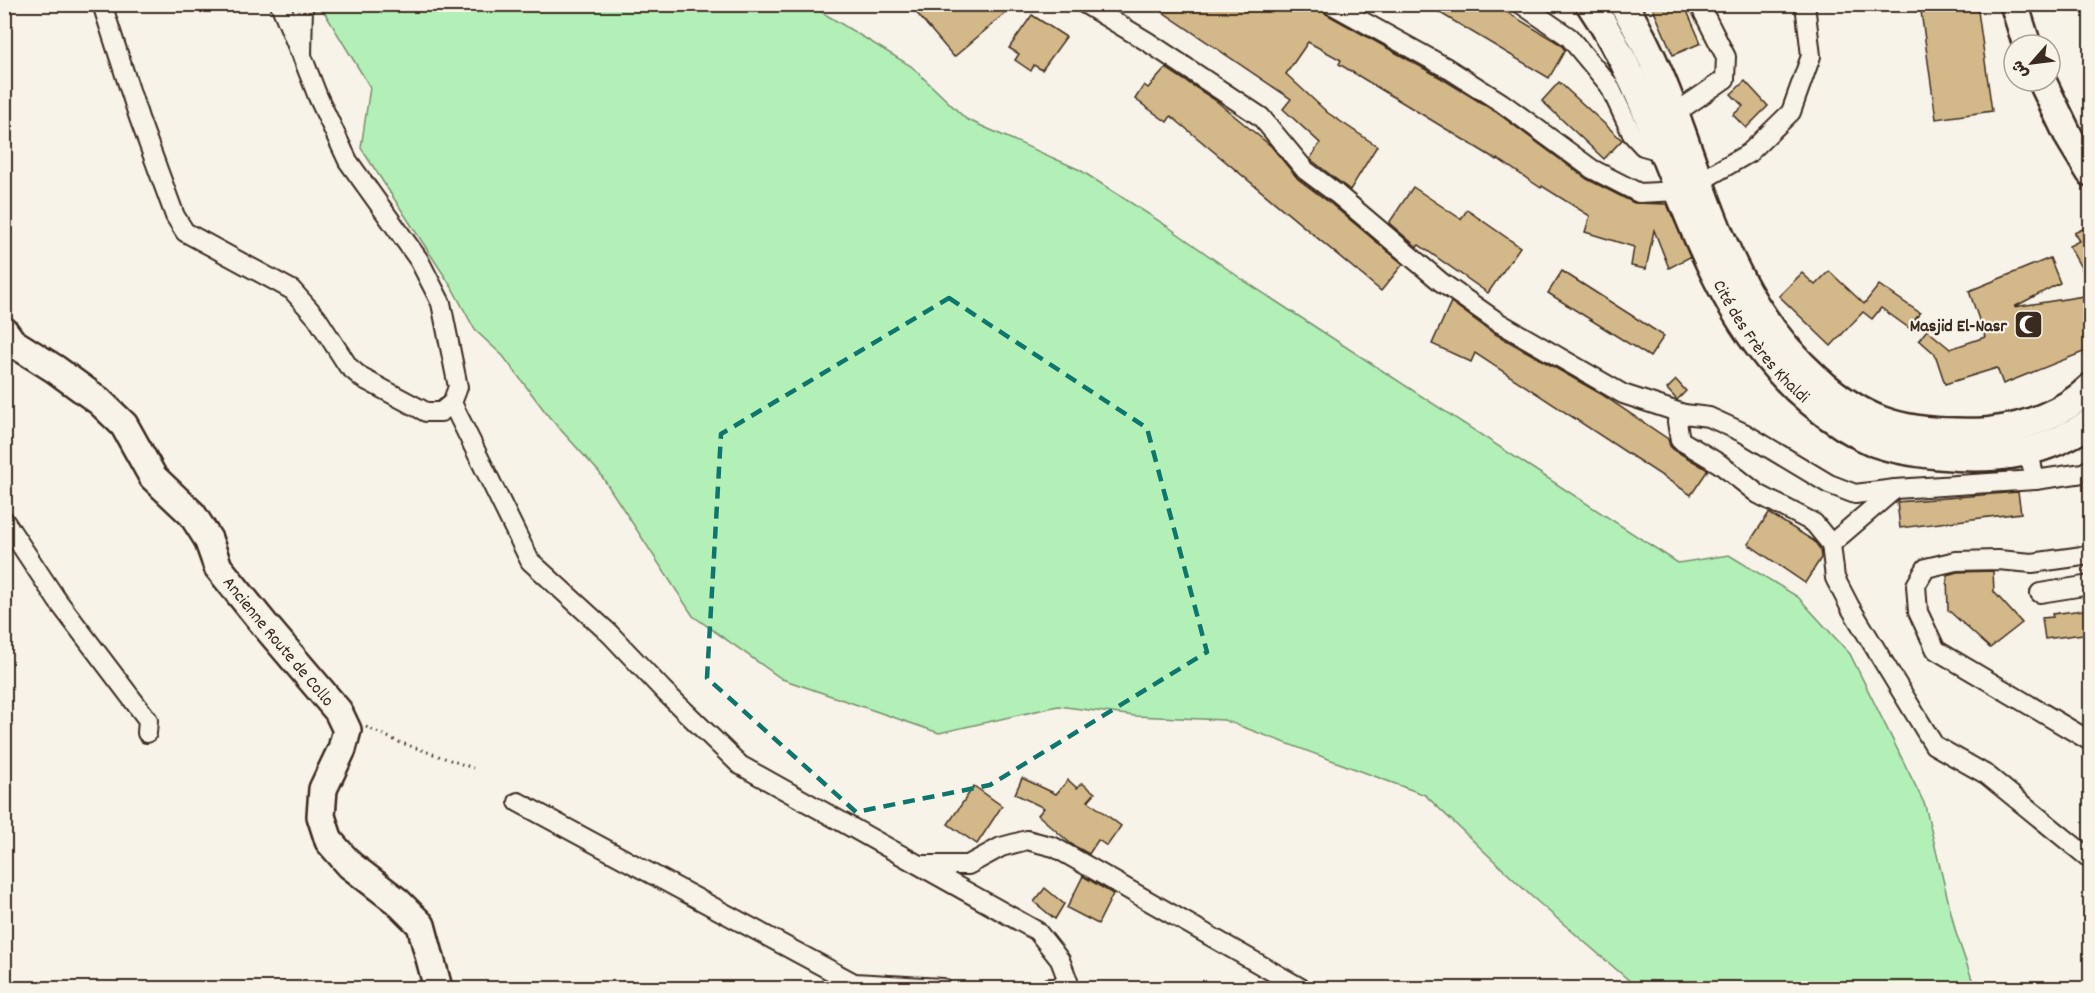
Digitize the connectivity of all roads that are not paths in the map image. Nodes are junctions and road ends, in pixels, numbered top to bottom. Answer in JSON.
{"nodes":[{"id":1,"x":102,"y":4,"type":"edge"},
{"id":2,"x":280,"y":4,"type":"edge"},
{"id":3,"x":303,"y":4,"type":"edge"},
{"id":4,"x":1085,"y":4,"type":"edge"},
{"id":5,"x":1331,"y":4,"type":"edge"},
{"id":6,"x":1521,"y":4,"type":"edge"},
{"id":7,"x":1590,"y":4,"type":"edge"},
{"id":8,"x":1623,"y":4,"type":"edge"},
{"id":9,"x":1699,"y":4,"type":"edge"},
{"id":10,"x":1805,"y":4,"type":"edge"},
{"id":11,"x":2014,"y":4,"type":"edge"},
{"id":12,"x":2023,"y":33,"type":"edge"},
{"id":13,"x":302,"y":56,"type":"junction"},
{"id":14,"x":2048,"y":93,"type":"edge"},
{"id":15,"x":1661,"y":116,"type":"junction"},
{"id":16,"x":1675,"y":149,"type":"junction"},
{"id":17,"x":2091,"y":172,"type":"edge"},
{"id":18,"x":1689,"y":187,"type":"junction"},
{"id":19,"x":4,"y":331,"type":"edge"},
{"id":20,"x":2091,"y":388,"type":"edge"},
{"id":21,"x":452,"y":403,"type":"junction"},
{"id":22,"x":1684,"y":414,"type":"junction"},
{"id":23,"x":2091,"y":423,"type":"edge"},
{"id":24,"x":2030,"y":452,"type":"junction"},
{"id":25,"x":2091,"y":469,"type":"edge"},
{"id":26,"x":2035,"y":480,"type":"junction"},
{"id":27,"x":1895,"y":489,"type":"junction"},
{"id":28,"x":4,"y":520,"type":"edge"},
{"id":29,"x":1831,"y":544,"type":"junction"},
{"id":30,"x":2091,"y":555,"type":"edge"},
{"id":31,"x":2091,"y":585,"type":"edge"},
{"id":32,"x":2040,"y":593,"type":"dead end"},
{"id":33,"x":147,"y":733,"type":"dead end"},
{"id":34,"x":2091,"y":741,"type":"edge"},
{"id":35,"x":518,"y":802,"type":"dead end"},
{"id":36,"x":2091,"y":859,"type":"edge"},
{"id":37,"x":919,"y":865,"type":"junction"},
{"id":38,"x":438,"y":988,"type":"edge"},
{"id":39,"x":918,"y":988,"type":"edge"},
{"id":40,"x":942,"y":988,"type":"edge"},
{"id":41,"x":1049,"y":988,"type":"edge"},
{"id":42,"x":1301,"y":988,"type":"edge"}],
"edges":[{"from":1,"to":21,"type":"street"},
{"from":2,"to":13,"type":"street"},
{"from":3,"to":13,"type":"street"},
{"from":4,"to":22,"type":"street"},
{"from":5,"to":18,"type":"street"},
{"from":6,"to":16,"type":"street"},
{"from":7,"to":15,"type":"main road","name":"Cité des Frères Khaldi"},
{"from":8,"to":15,"type":"main road","name":"Cité des Frères Khaldi"},
{"from":9,"to":15,"type":"street"},
{"from":10,"to":18,"type":"street"},
{"from":11,"to":12,"type":"main road"},
{"from":13,"to":21,"type":"street"},
{"from":14,"to":17,"type":"main road"},
{"from":15,"to":16,"type":"main road","name":"Cité des Frères Khaldi"},
{"from":16,"to":18,"type":"main road","name":"Cité des Frères Khaldi"},
{"from":18,"to":20,"type":"main road","name":"Cité des Frères Khaldi"},
{"from":18,"to":24,"type":"main road","name":"Cité des Frères Khaldi"},
{"from":19,"to":38,"type":"main road","name":"Ancienne Route de Collo"},
{"from":21,"to":37,"type":"street"},
{"from":22,"to":27,"type":"street"},
{"from":22,"to":29,"type":"street"},
{"from":23,"to":24,"type":"main road","name":"Cité des Frères Khaldi"},
{"from":24,"to":26,"type":"street"},
{"from":25,"to":26,"type":"street"},
{"from":26,"to":27,"type":"street"},
{"from":27,"to":29,"type":"street"},
{"from":28,"to":33,"type":"street"},
{"from":29,"to":36,"type":"street"},
{"from":30,"to":34,"type":"street"},
{"from":31,"to":32,"type":"street"},
{"from":35,"to":39,"type":"street"},
{"from":37,"to":41,"type":"street"},
{"from":37,"to":42,"type":"street"},
{"from":39,"to":40,"type":"street"}]}
